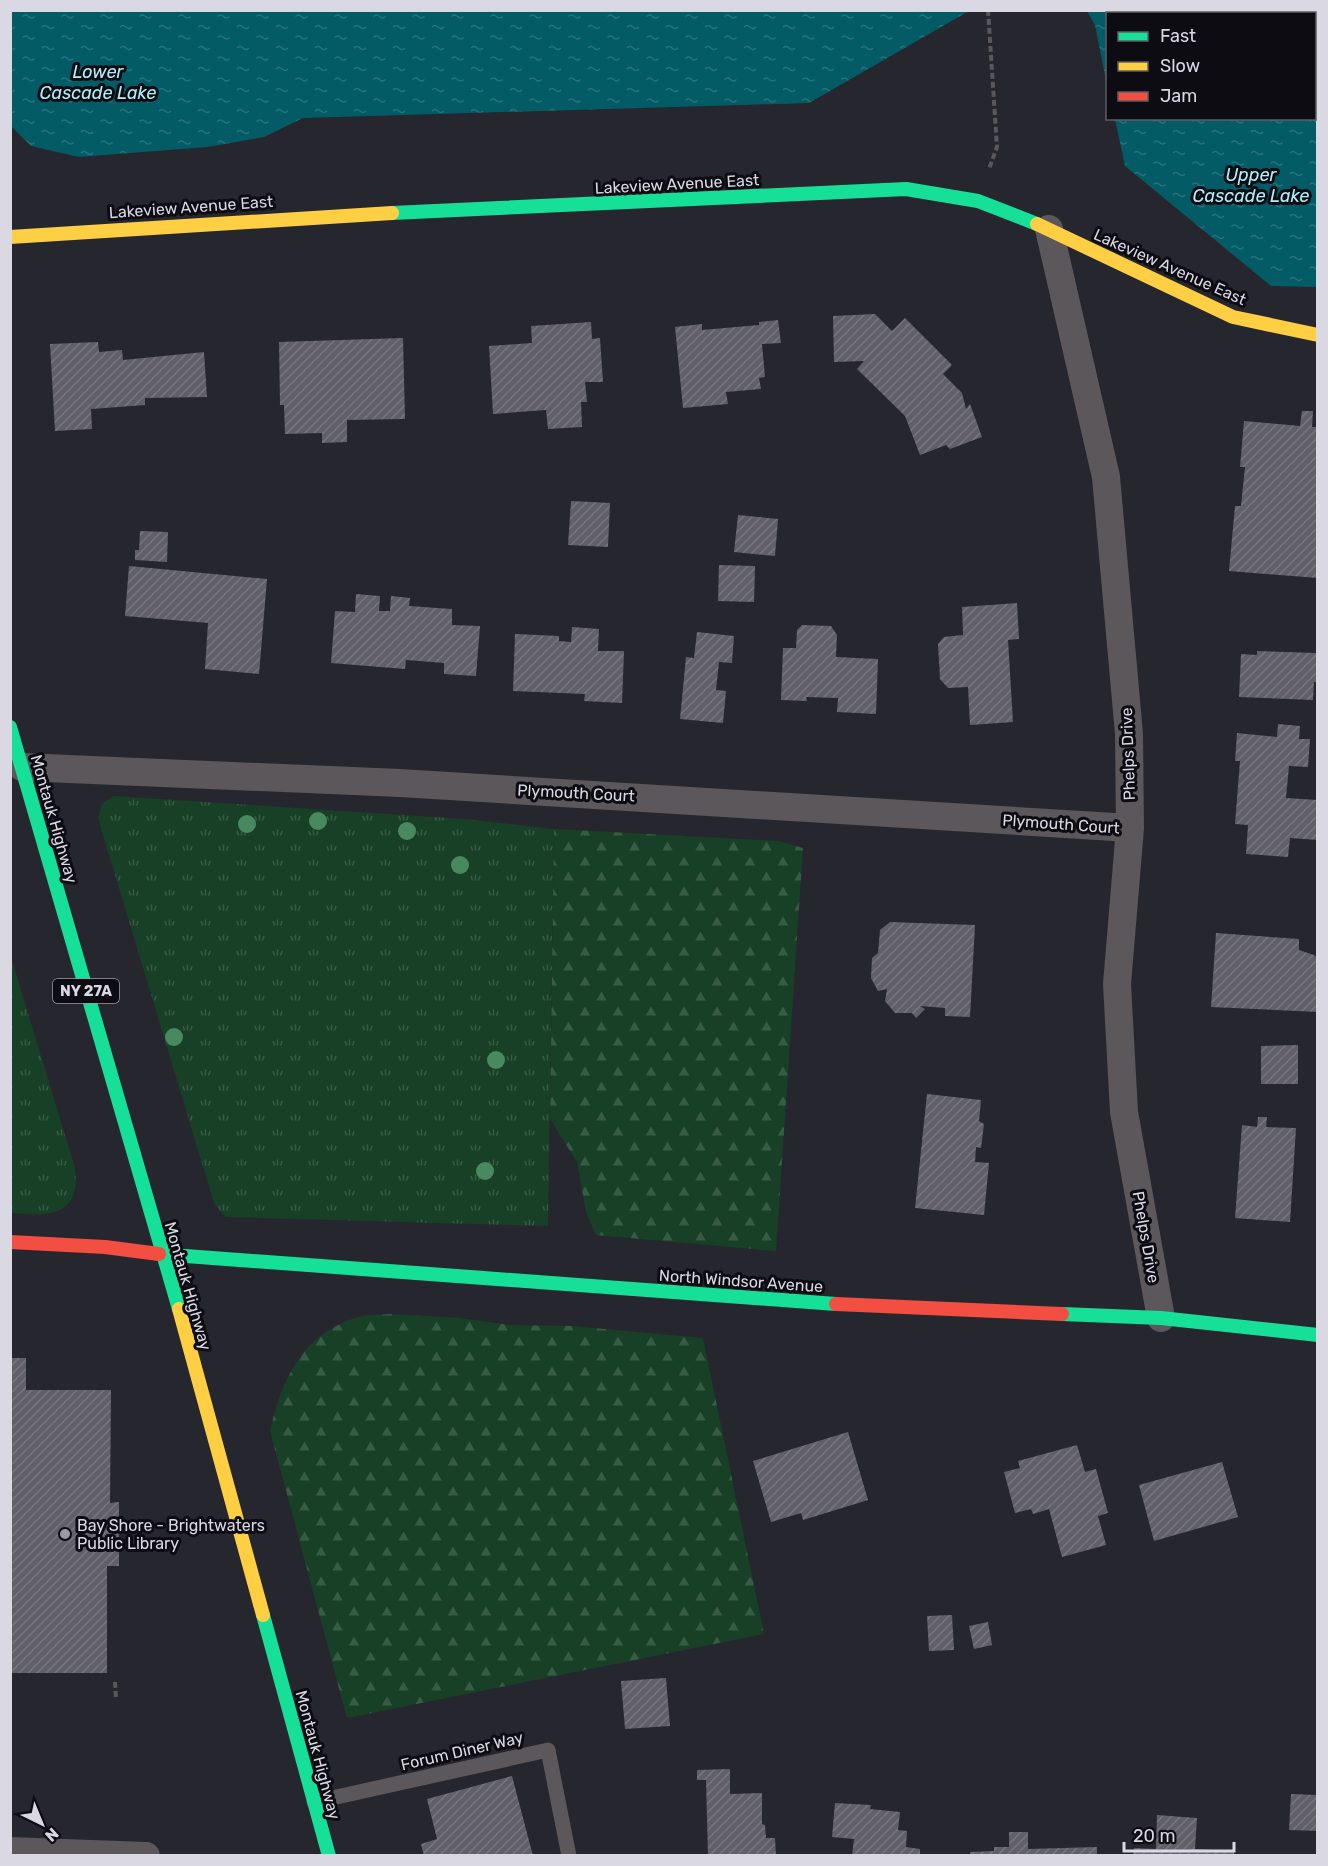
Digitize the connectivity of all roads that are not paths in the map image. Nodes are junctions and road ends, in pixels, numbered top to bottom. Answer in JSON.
{"nodes":[{"id":1,"x":1049,"y":229,"type":"junction"},
{"id":2,"x":10,"y":237,"type":"edge"},
{"id":3,"x":1317,"y":334,"type":"edge"},
{"id":4,"x":10,"y":727,"type":"edge"},
{"id":5,"x":22,"y":767,"type":"junction"},
{"id":6,"x":1130,"y":828,"type":"junction"},
{"id":7,"x":10,"y":1242,"type":"edge"},
{"id":8,"x":162,"y":1254,"type":"junction"},
{"id":9,"x":1161,"y":1318,"type":"junction"},
{"id":10,"x":1317,"y":1335,"type":"edge"},
{"id":11,"x":314,"y":1802,"type":"junction"},
{"id":12,"x":10,"y":1851,"type":"edge"},
{"id":13,"x":146,"y":1856,"type":"edge"},
{"id":14,"x":329,"y":1856,"type":"edge"},
{"id":15,"x":569,"y":1856,"type":"edge"}],
"edges":[{"from":1,"to":2,"type":"street","name":"Lakeview Avenue East"},
{"from":1,"to":3,"type":"street","name":"Lakeview Avenue East"},
{"from":1,"to":6,"type":"street","name":"Phelps Drive"},
{"from":4,"to":5,"type":"street","name":"Montauk Highway","number":"NY 27A"},
{"from":5,"to":6,"type":"street","name":"Plymouth Court"},
{"from":5,"to":8,"type":"street","name":"Montauk Highway","number":"NY 27A"},
{"from":6,"to":9,"type":"street","name":"Phelps Drive"},
{"from":7,"to":8,"type":"street","name":"North Windsor Avenue"},
{"from":8,"to":9,"type":"street","name":"North Windsor Avenue"},
{"from":8,"to":11,"type":"street","name":"Montauk Highway","number":"NY 27A"},
{"from":9,"to":10,"type":"street","name":"North Windsor Avenue"},
{"from":11,"to":14,"type":"street","name":"Montauk Highway","number":"NY 27A"},
{"from":11,"to":15,"type":"lane","name":"Forum Diner Way"},
{"from":12,"to":13,"type":"street"}]}
